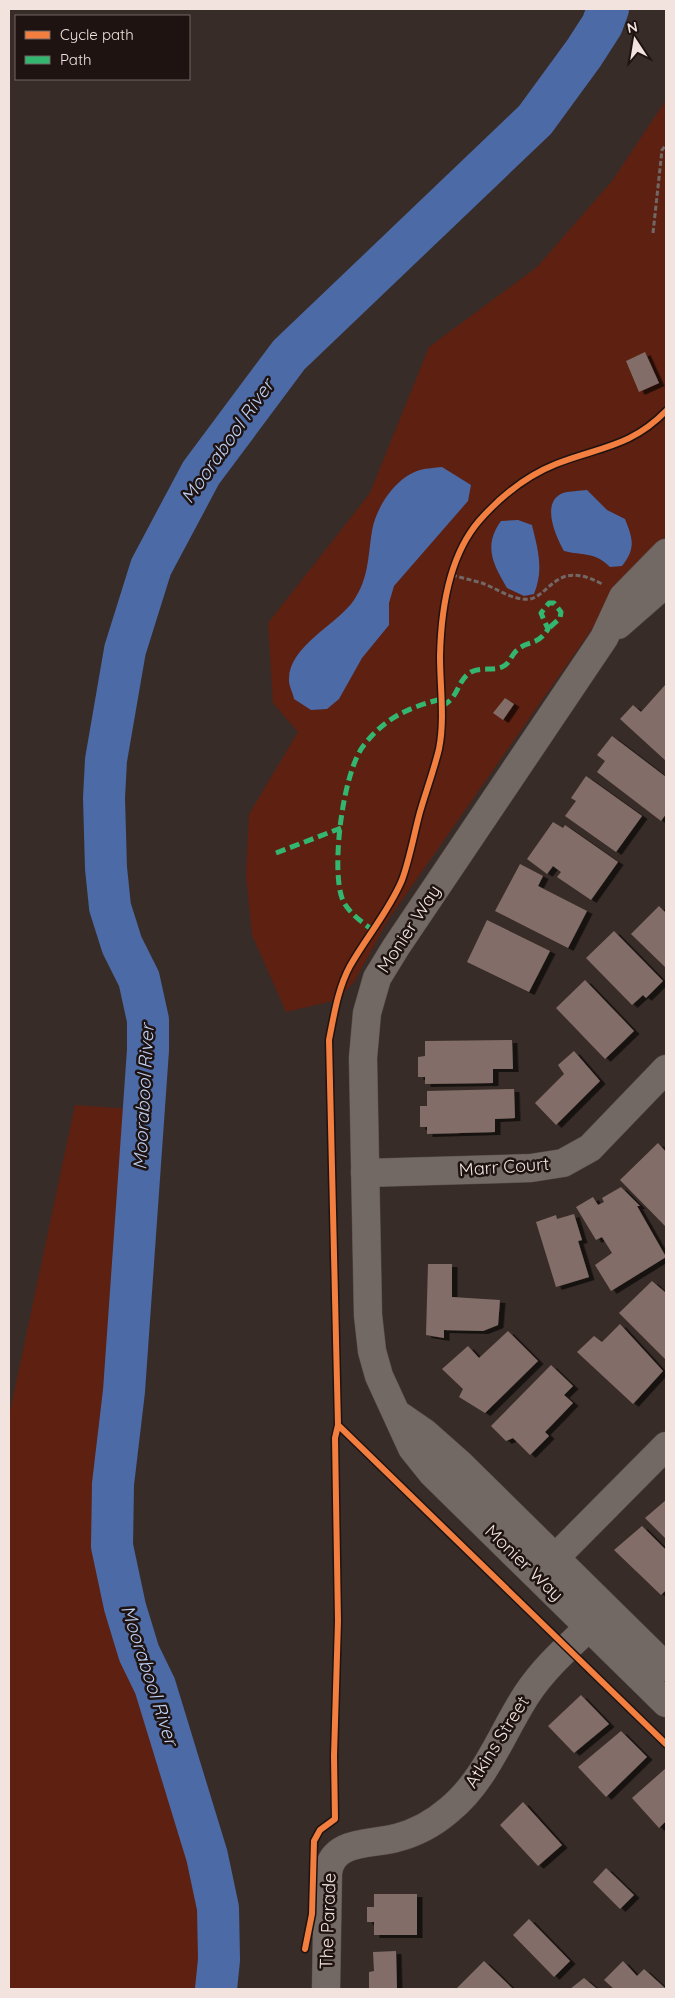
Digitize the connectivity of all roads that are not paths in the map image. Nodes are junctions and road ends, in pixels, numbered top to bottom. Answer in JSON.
{"nodes":[{"id":1,"x":666,"y":553,"type":"edge"},
{"id":2,"x":666,"y":583,"type":"edge"},
{"id":3,"x":604,"y":638,"type":"junction"},
{"id":4,"x":666,"y":1069,"type":"edge"},
{"id":5,"x":365,"y":1173,"type":"junction"},
{"id":6,"x":666,"y":1446,"type":"edge"},
{"id":7,"x":547,"y":1567,"type":"junction"},
{"id":8,"x":597,"y":1617,"type":"junction"},
{"id":9,"x":666,"y":1667,"type":"edge"},
{"id":10,"x":666,"y":1703,"type":"edge"},
{"id":11,"x":336,"y":1855,"type":"joint"},
{"id":12,"x":326,"y":1989,"type":"edge"}],
"edges":[{"from":1,"to":3,"type":"street","name":"Monier Way"},
{"from":2,"to":3,"type":"street","name":"Monier Way"},
{"from":3,"to":5,"type":"street","name":"Monier Way"},
{"from":4,"to":5,"type":"street","name":"Marr Court"},
{"from":5,"to":7,"type":"street","name":"Monier Way"},
{"from":6,"to":7,"type":"street"},
{"from":7,"to":8,"type":"street","name":"Monier Way"},
{"from":8,"to":9,"type":"street","name":"Monier Way"},
{"from":8,"to":10,"type":"street","name":"Monier Way"},
{"from":8,"to":11,"type":"street","name":"Atkins Street"},
{"from":11,"to":12,"type":"street","name":"The Parade"}]}
